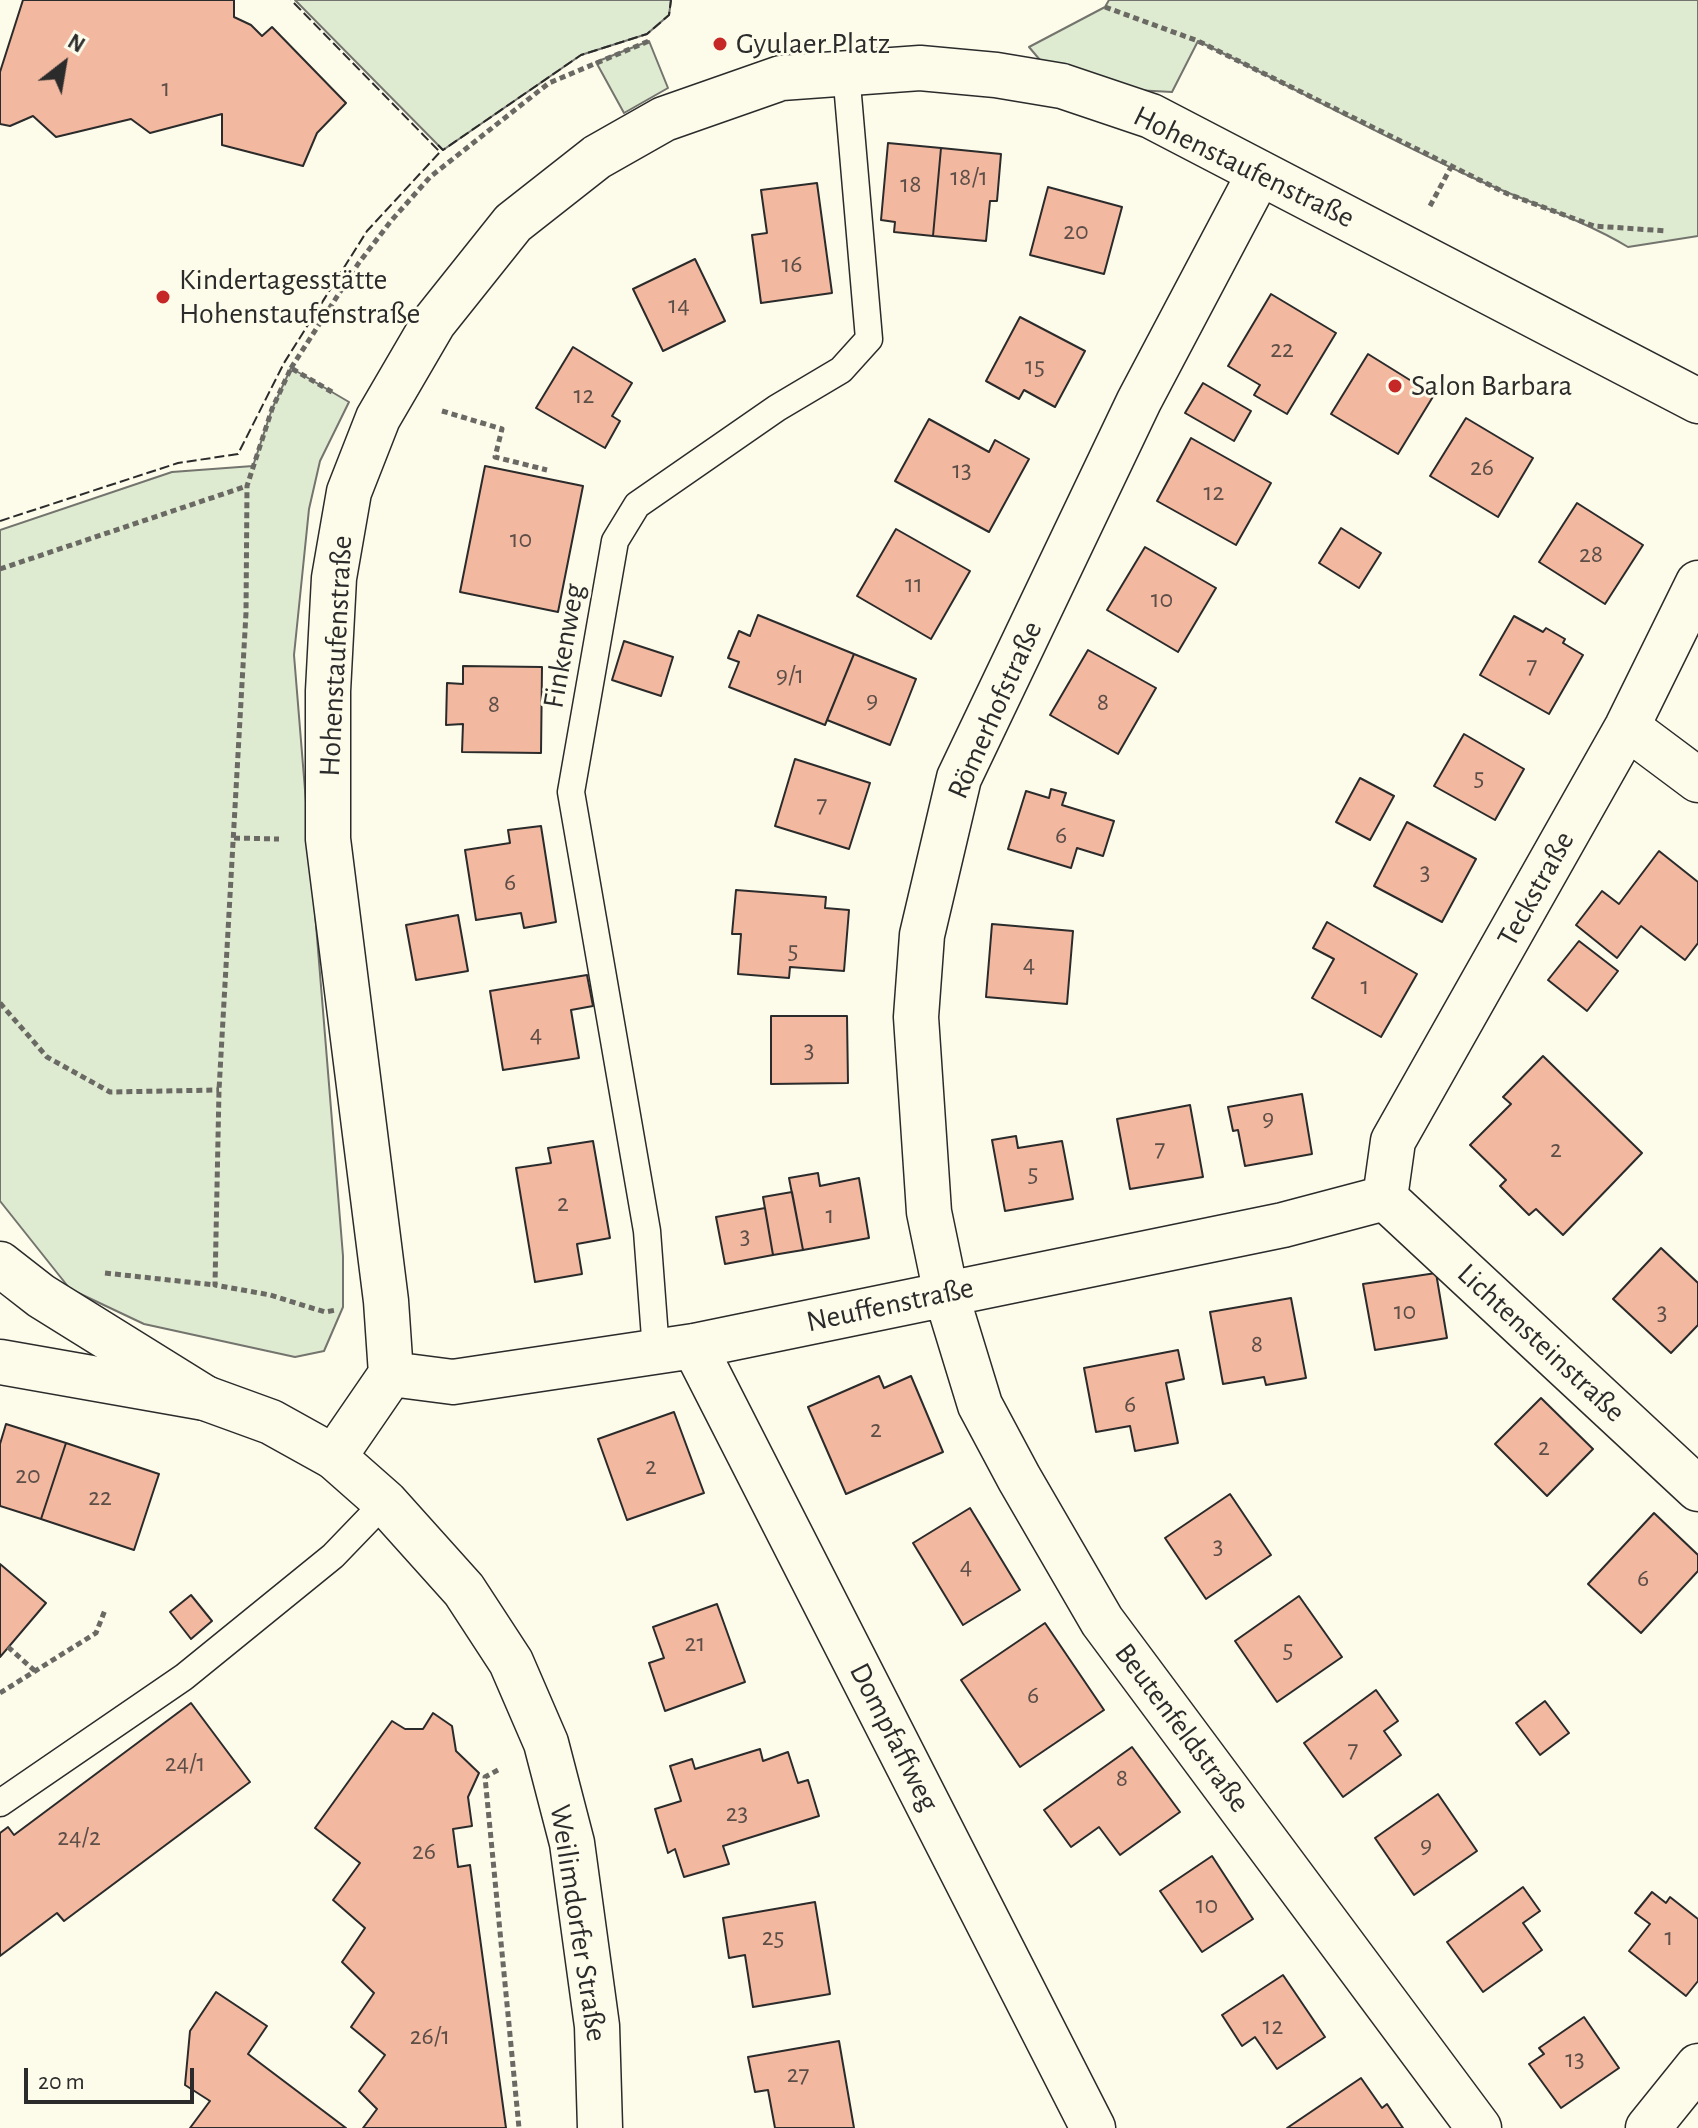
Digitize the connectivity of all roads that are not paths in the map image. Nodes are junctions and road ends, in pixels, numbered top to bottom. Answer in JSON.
{"nodes":[{"id":1,"x":846,"y":72,"type":"junction"},
{"id":2,"x":1259,"y":174,"type":"junction"},
{"id":3,"x":1698,"y":401,"type":"edge"},
{"id":4,"x":1698,"y":583,"type":"edge"},
{"id":5,"x":1627,"y":727,"type":"junction"},
{"id":6,"x":1698,"y":780,"type":"edge"},
{"id":7,"x":1385,"y":1198,"type":"junction"},
{"id":8,"x":0,"y":1264,"type":"edge"},
{"id":9,"x":946,"y":1294,"type":"junction"},
{"id":10,"x":675,"y":1348,"type":"junction"},
{"id":11,"x":0,"y":1362,"type":"edge"},
{"id":12,"x":391,"y":1374,"type":"junction"},
{"id":13,"x":205,"y":1398,"type":"junction"},
{"id":14,"x":334,"y":1457,"type":"junction"},
{"id":15,"x":1698,"y":1489,"type":"edge"},
{"id":16,"x":385,"y":1502,"type":"junction"},
{"id":17,"x":0,"y":1803,"type":"edge"},
{"id":18,"x":1698,"y":2066,"type":"edge"},
{"id":19,"x":600,"y":2128,"type":"edge"},
{"id":20,"x":1093,"y":2128,"type":"edge"},
{"id":21,"x":1479,"y":2128,"type":"edge"},
{"id":22,"x":1648,"y":2128,"type":"edge"}],
"edges":[{"from":1,"to":2,"type":"street","name":"Hohenstaufenstraße"},
{"from":1,"to":10,"type":"lane","name":"Finkenweg"},
{"from":1,"to":12,"type":"street","name":"Hohenstaufenstraße"},
{"from":2,"to":3,"type":"street","name":"Hohenstaufenstraße"},
{"from":2,"to":9,"type":"street","name":"Römerhofstraße"},
{"from":4,"to":5,"type":"street","name":"Teckstraße"},
{"from":5,"to":6,"type":"street"},
{"from":5,"to":7,"type":"street","name":"Teckstraße"},
{"from":7,"to":9,"type":"street","name":"Neuffenstraße"},
{"from":7,"to":15,"type":"street","name":"Lichtensteinstraße"},
{"from":8,"to":13,"type":"street","name":"Weilimdorfer Straße"},
{"from":9,"to":10,"type":"street","name":"Neuffenstraße"},
{"from":9,"to":21,"type":"street","name":"Beutenfeldstraße"},
{"from":10,"to":12,"type":"street","name":"Neuffenstraße"},
{"from":10,"to":20,"type":"street","name":"Dompfaffweg"},
{"from":11,"to":13,"type":"street","name":"Weilimdorfer Straße"},
{"from":12,"to":14,"type":"street"},
{"from":13,"to":14,"type":"street","name":"Weilimdorfer Straße"},
{"from":14,"to":16,"type":"street","name":"Weilimdorfer Straße"},
{"from":16,"to":17,"type":"lane"},
{"from":16,"to":19,"type":"street","name":"Weilimdorfer Straße"},
{"from":18,"to":22,"type":"street"}]}
